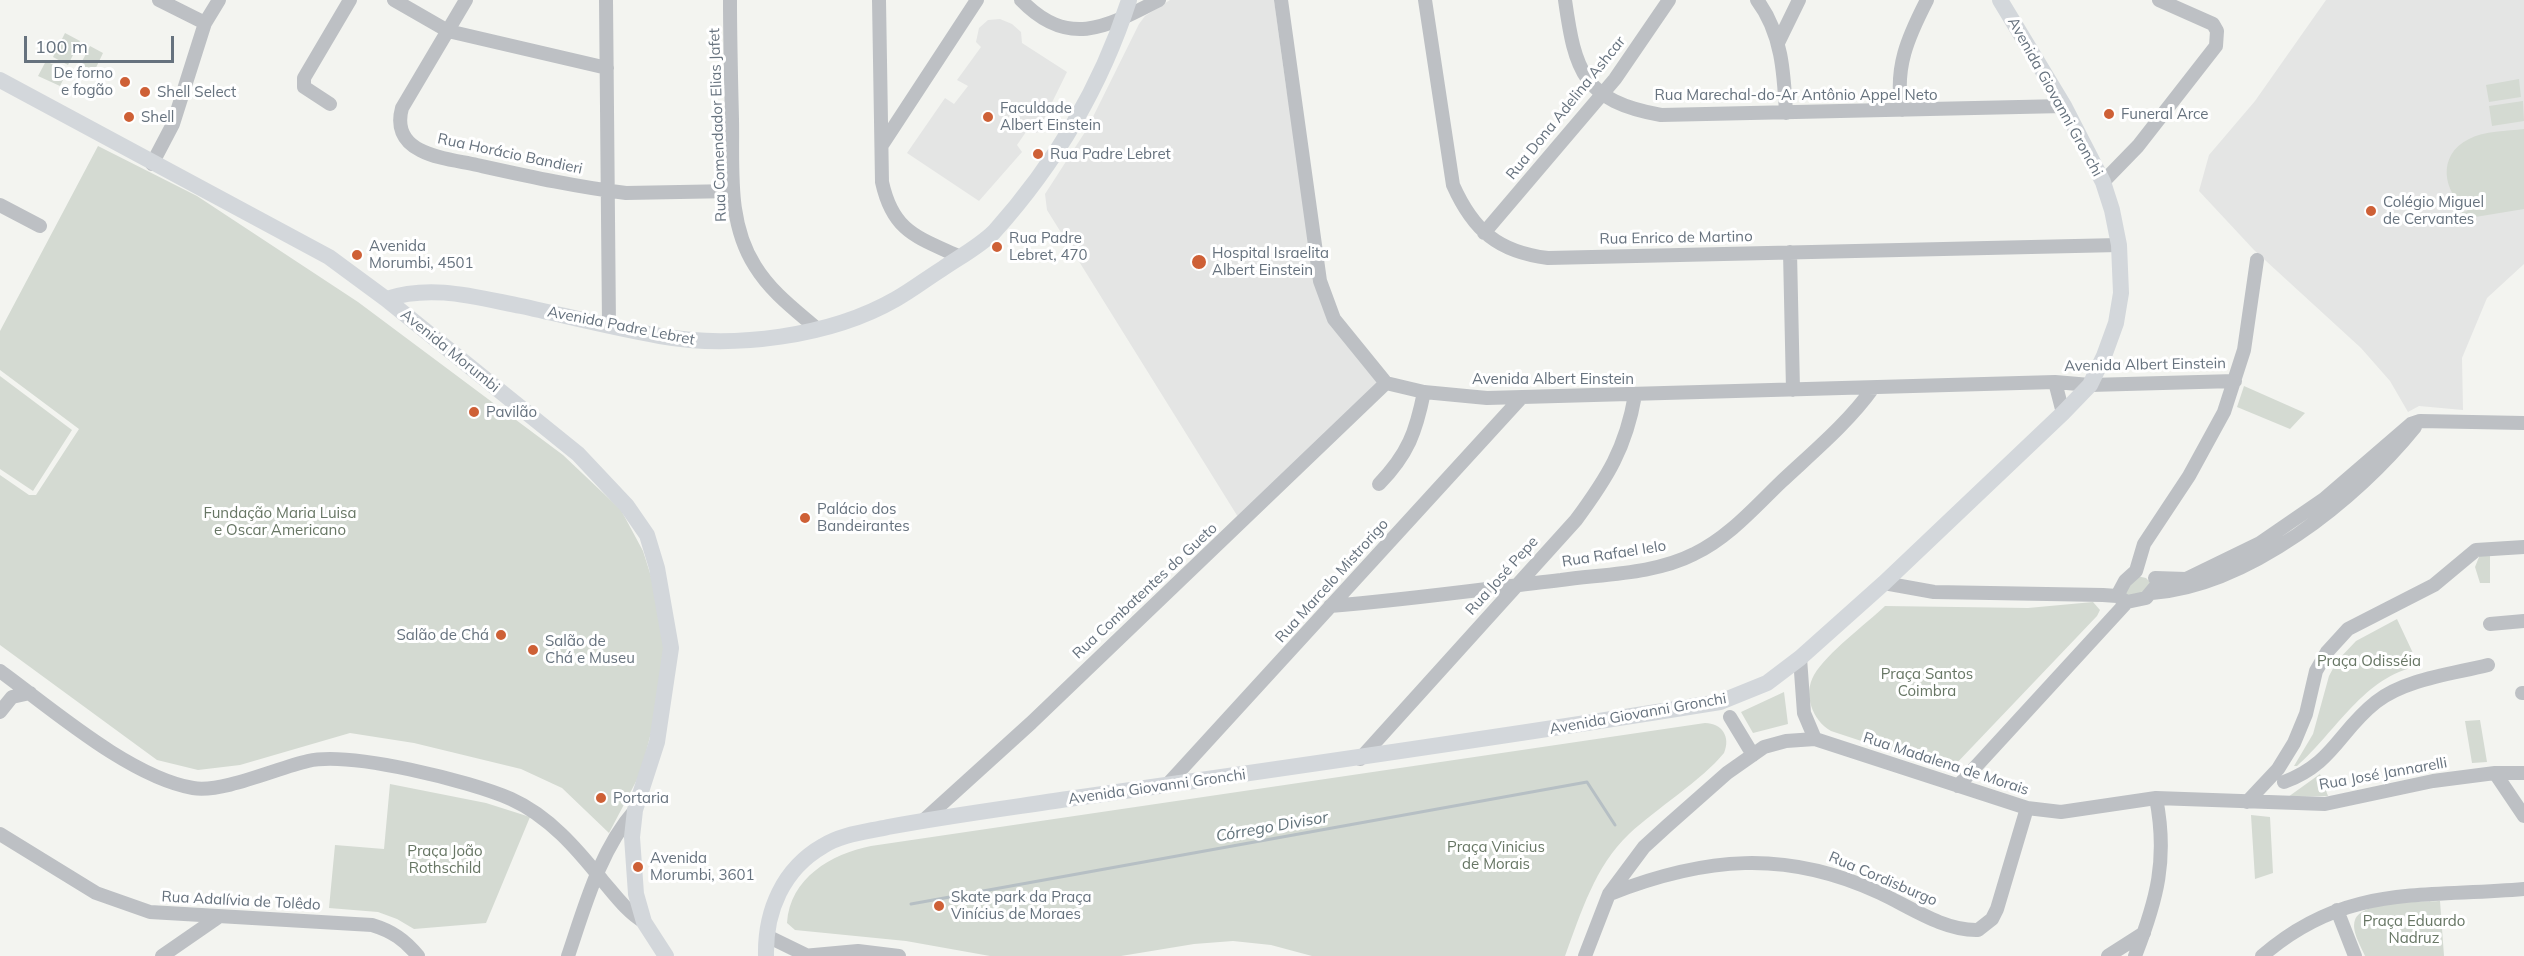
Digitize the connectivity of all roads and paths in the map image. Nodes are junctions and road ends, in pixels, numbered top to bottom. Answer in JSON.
{"nodes":[{"id":1,"x":159,"y":0,"type":"edge"},
{"id":2,"x":219,"y":0,"type":"edge"},
{"id":3,"x":350,"y":0,"type":"edge"},
{"id":4,"x":394,"y":0,"type":"edge"},
{"id":5,"x":466,"y":0,"type":"edge"},
{"id":6,"x":606,"y":0,"type":"edge"},
{"id":7,"x":730,"y":0,"type":"edge"},
{"id":8,"x":879,"y":0,"type":"edge"},
{"id":9,"x":976,"y":0,"type":"edge"},
{"id":10,"x":1021,"y":0,"type":"edge"},
{"id":11,"x":1129,"y":0,"type":"edge"},
{"id":12,"x":1159,"y":0,"type":"edge"},
{"id":13,"x":1281,"y":0,"type":"edge"},
{"id":14,"x":1425,"y":0,"type":"edge"},
{"id":15,"x":1564,"y":0,"type":"edge"},
{"id":16,"x":1669,"y":0,"type":"edge"},
{"id":17,"x":1757,"y":0,"type":"edge"},
{"id":18,"x":1799,"y":0,"type":"edge"},
{"id":19,"x":1927,"y":0,"type":"edge"},
{"id":20,"x":2000,"y":0,"type":"edge"},
{"id":21,"x":2159,"y":0,"type":"edge"},
{"id":22,"x":1123,"y":19,"type":"junction"},
{"id":23,"x":205,"y":23,"type":"junction"},
{"id":24,"x":448,"y":31,"type":"junction"},
{"id":25,"x":1778,"y":43,"type":"junction"},
{"id":26,"x":607,"y":68,"type":"junction"},
{"id":27,"x":0,"y":80,"type":"edge"},
{"id":28,"x":1602,"y":94,"type":"junction"},
{"id":29,"x":330,"y":104,"type":"dead end"},
{"id":30,"x":2064,"y":106,"type":"junction"},
{"id":31,"x":1902,"y":110,"type":"junction"},
{"id":32,"x":1786,"y":114,"type":"junction"},
{"id":33,"x":882,"y":145,"type":"junction"},
{"id":34,"x":152,"y":164,"type":"junction"},
{"id":35,"x":2103,"y":182,"type":"junction"},
{"id":36,"x":610,"y":191,"type":"junction"},
{"id":37,"x":734,"y":191,"type":"junction"},
{"id":38,"x":0,"y":205,"type":"edge"},
{"id":39,"x":40,"y":226,"type":"dead end"},
{"id":40,"x":1484,"y":233,"type":"junction"},
{"id":41,"x":2119,"y":245,"type":"junction"},
{"id":42,"x":1790,"y":252,"type":"junction"},
{"id":43,"x":960,"y":257,"type":"junction"},
{"id":44,"x":2257,"y":260,"type":"dead end"},
{"id":45,"x":409,"y":292,"type":"junction"},
{"id":46,"x":386,"y":299,"type":"junction"},
{"id":47,"x":409,"y":317,"type":"junction"},
{"id":48,"x":609,"y":325,"type":"junction"},
{"id":49,"x":816,"y":328,"type":"junction"},
{"id":50,"x":2235,"y":381,"type":"junction"},
{"id":51,"x":1386,"y":382,"type":"junction"},
{"id":52,"x":2055,"y":382,"type":"junction"},
{"id":53,"x":2090,"y":385,"type":"junction"},
{"id":54,"x":1873,"y":388,"type":"junction"},
{"id":55,"x":1793,"y":390,"type":"junction"},
{"id":56,"x":1424,"y":392,"type":"junction"},
{"id":57,"x":1635,"y":395,"type":"junction"},
{"id":58,"x":1521,"y":398,"type":"junction"},
{"id":59,"x":2063,"y":413,"type":"junction"},
{"id":60,"x":2524,"y":423,"type":"edge"},
{"id":61,"x":1379,"y":484,"type":"dead end"},
{"id":62,"x":2524,"y":547,"type":"edge"},
{"id":63,"x":2136,"y":571,"type":"junction"},
{"id":64,"x":1884,"y":583,"type":"junction"},
{"id":65,"x":2155,"y":585,"type":"junction"},
{"id":66,"x":1513,"y":587,"type":"junction"},
{"id":67,"x":2122,"y":599,"type":"junction"},
{"id":68,"x":1330,"y":606,"type":"junction"},
{"id":69,"x":2524,"y":621,"type":"edge"},
{"id":70,"x":2490,"y":624,"type":"dead end"},
{"id":71,"x":1800,"y":658,"type":"junction"},
{"id":72,"x":2488,"y":665,"type":"dead end"},
{"id":73,"x":0,"y":671,"type":"edge"},
{"id":74,"x":30,"y":693,"type":"junction"},
{"id":75,"x":0,"y":712,"type":"edge"},
{"id":76,"x":1730,"y":717,"type":"dead end"},
{"id":77,"x":1815,"y":739,"type":"junction"},
{"id":78,"x":1753,"y":755,"type":"junction"},
{"id":79,"x":1360,"y":759,"type":"junction"},
{"id":80,"x":2284,"y":759,"type":"junction"},
{"id":81,"x":2495,"y":773,"type":"junction"},
{"id":82,"x":2524,"y":773,"type":"edge"},
{"id":83,"x":2284,"y":782,"type":"junction"},
{"id":84,"x":1167,"y":785,"type":"junction"},
{"id":85,"x":1958,"y":786,"type":"junction"},
{"id":86,"x":2156,"y":798,"type":"junction"},
{"id":87,"x":2247,"y":802,"type":"junction"},
{"id":88,"x":2288,"y":802,"type":"junction"},
{"id":89,"x":2027,"y":808,"type":"junction"},
{"id":90,"x":635,"y":810,"type":"junction"},
{"id":91,"x":2524,"y":816,"type":"edge"},
{"id":92,"x":924,"y":820,"type":"junction"},
{"id":93,"x":0,"y":834,"type":"edge"},
{"id":94,"x":598,"y":874,"type":"junction"},
{"id":95,"x":2524,"y":889,"type":"edge"},
{"id":96,"x":1609,"y":894,"type":"junction"},
{"id":97,"x":2337,"y":910,"type":"junction"},
{"id":98,"x":217,"y":918,"type":"junction"},
{"id":99,"x":644,"y":922,"type":"junction"},
{"id":100,"x":2144,"y":933,"type":"junction"},
{"id":101,"x":768,"y":936,"type":"junction"},
{"id":102,"x":162,"y":956,"type":"edge"},
{"id":103,"x":418,"y":956,"type":"edge"},
{"id":104,"x":568,"y":956,"type":"edge"},
{"id":105,"x":666,"y":956,"type":"edge"},
{"id":106,"x":766,"y":956,"type":"edge"},
{"id":107,"x":805,"y":956,"type":"edge"},
{"id":108,"x":899,"y":956,"type":"edge"},
{"id":109,"x":1586,"y":956,"type":"edge"},
{"id":110,"x":2109,"y":956,"type":"edge"},
{"id":111,"x":2135,"y":956,"type":"edge"},
{"id":112,"x":2262,"y":956,"type":"edge"},
{"id":113,"x":2355,"y":956,"type":"edge"}],
"edges":[{"from":1,"to":23,"type":"street"},
{"from":2,"to":23,"type":"street"},
{"from":3,"to":29,"type":"street"},
{"from":4,"to":24,"type":"street"},
{"from":5,"to":24,"type":"street","name":"Rua Horácio Bandieri"},
{"from":6,"to":26,"type":"street"},
{"from":7,"to":37,"type":"street","name":"Rua Comendador Elias Jafet"},
{"from":8,"to":33,"type":"street"},
{"from":9,"to":33,"type":"street"},
{"from":10,"to":22,"type":"street"},
{"from":11,"to":22,"type":"main road","name":"Avenida Padre Lebret"},
{"from":12,"to":22,"type":"street"},
{"from":13,"to":51,"type":"street"},
{"from":14,"to":40,"type":"street","name":"Rua Enrico de Martino"},
{"from":15,"to":28,"type":"street","name":"Rua Marechal-do-Ar Antônio Appel Neto"},
{"from":16,"to":28,"type":"street","name":"Rua Dona Adelina Ashcar"},
{"from":17,"to":25,"type":"street"},
{"from":18,"to":25,"type":"street"},
{"from":19,"to":31,"type":"street"},
{"from":20,"to":30,"type":"main road","name":"Avenida Giovanni Gronchi"},
{"from":21,"to":35,"type":"street"},
{"from":22,"to":43,"type":"main road","name":"Avenida Padre Lebret"},
{"from":23,"to":34,"type":"street"},
{"from":24,"to":26,"type":"street"},
{"from":24,"to":36,"type":"street","name":"Rua Horácio Bandieri"},
{"from":25,"to":32,"type":"street"},
{"from":26,"to":36,"type":"street"},
{"from":27,"to":34,"type":"main road","name":"Avenida Morumbi"},
{"from":28,"to":32,"type":"street","name":"Rua Marechal-do-Ar Antônio Appel Neto"},
{"from":28,"to":40,"type":"street","name":"Rua Dona Adelina Ashcar"},
{"from":30,"to":31,"type":"street","name":"Rua Marechal-do-Ar Antônio Appel Neto"},
{"from":30,"to":35,"type":"main road","name":"Avenida Giovanni Gronchi"},
{"from":31,"to":32,"type":"street","name":"Rua Marechal-do-Ar Antônio Appel Neto"},
{"from":33,"to":43,"type":"street"},
{"from":34,"to":46,"type":"main road","name":"Avenida Morumbi"},
{"from":35,"to":41,"type":"main road","name":"Avenida Giovanni Gronchi"},
{"from":36,"to":37,"type":"street","name":"Rua Horácio Bandieri"},
{"from":36,"to":48,"type":"street"},
{"from":37,"to":49,"type":"street","name":"Rua Comendador Elias Jafet"},
{"from":38,"to":39,"type":"street"},
{"from":40,"to":42,"type":"street","name":"Rua Enrico de Martino"},
{"from":41,"to":42,"type":"street","name":"Rua Enrico de Martino"},
{"from":41,"to":53,"type":"main road","name":"Avenida Giovanni Gronchi"},
{"from":42,"to":55,"type":"street"},
{"from":43,"to":49,"type":"main road","name":"Avenida Padre Lebret"},
{"from":44,"to":50,"type":"street"},
{"from":45,"to":46,"type":"main road","name":"Avenida Padre Lebret"},
{"from":45,"to":47,"type":"main road"},
{"from":45,"to":48,"type":"main road","name":"Avenida Padre Lebret"},
{"from":46,"to":47,"type":"main road","name":"Avenida Morumbi"},
{"from":47,"to":90,"type":"main road","name":"Avenida Morumbi"},
{"from":48,"to":49,"type":"main road","name":"Avenida Padre Lebret"},
{"from":50,"to":53,"type":"street","name":"Avenida Albert Einstein"},
{"from":50,"to":63,"type":"street"},
{"from":51,"to":56,"type":"street","name":"Avenida Albert Einstein"},
{"from":51,"to":92,"type":"street","name":"Rua Combatentes do Gueto"},
{"from":52,"to":53,"type":"street","name":"Avenida Albert Einstein"},
{"from":52,"to":54,"type":"street","name":"Avenida Albert Einstein"},
{"from":52,"to":59,"type":"street","name":"Avenida Albert Einstein"},
{"from":53,"to":59,"type":"main road","name":"Avenida Giovanni Gronchi"},
{"from":54,"to":55,"type":"street","name":"Avenida Albert Einstein"},
{"from":54,"to":66,"type":"street","name":"Rua Rafael Ielo"},
{"from":55,"to":57,"type":"street","name":"Avenida Albert Einstein"},
{"from":56,"to":58,"type":"street","name":"Avenida Albert Einstein"},
{"from":56,"to":61,"type":"street"},
{"from":57,"to":58,"type":"street","name":"Avenida Albert Einstein"},
{"from":57,"to":66,"type":"street","name":"Rua José Pepe"},
{"from":58,"to":68,"type":"street","name":"Rua Marcelo Mistrorigo"},
{"from":59,"to":64,"type":"main road","name":"Avenida Giovanni Gronchi"},
{"from":60,"to":65,"type":"street"},
{"from":62,"to":80,"type":"street"},
{"from":63,"to":65,"type":"street"},
{"from":63,"to":67,"type":"street"},
{"from":64,"to":67,"type":"street"},
{"from":64,"to":71,"type":"main road","name":"Avenida Giovanni Gronchi"},
{"from":65,"to":67,"type":"street"},
{"from":66,"to":68,"type":"street","name":"Rua Rafael Ielo"},
{"from":66,"to":79,"type":"street","name":"Rua José Pepe"},
{"from":67,"to":85,"type":"street"},
{"from":68,"to":84,"type":"street","name":"Rua Marcelo Mistrorigo"},
{"from":69,"to":70,"type":"street"},
{"from":71,"to":77,"type":"street"},
{"from":71,"to":79,"type":"main road","name":"Avenida Giovanni Gronchi"},
{"from":72,"to":83,"type":"street"},
{"from":73,"to":74,"type":"street"},
{"from":74,"to":75,"type":"street"},
{"from":74,"to":94,"type":"street"},
{"from":76,"to":78,"type":"street"},
{"from":77,"to":78,"type":"street"},
{"from":77,"to":85,"type":"street","name":"Rua Madalena de Morais"},
{"from":78,"to":96,"type":"street"},
{"from":79,"to":84,"type":"main road","name":"Avenida Giovanni Gronchi"},
{"from":80,"to":83,"type":"street"},
{"from":80,"to":87,"type":"street"},
{"from":81,"to":82,"type":"street","name":"Rua José Jannarelli"},
{"from":81,"to":88,"type":"street","name":"Rua José Jannarelli"},
{"from":81,"to":91,"type":"street"},
{"from":83,"to":88,"type":"street"},
{"from":84,"to":92,"type":"main road","name":"Avenida Giovanni Gronchi"},
{"from":85,"to":89,"type":"street","name":"Rua Madalena de Morais"},
{"from":86,"to":87,"type":"street","name":"Rua Madalena de Morais"},
{"from":86,"to":89,"type":"street","name":"Rua Madalena de Morais"},
{"from":86,"to":100,"type":"street"},
{"from":87,"to":88,"type":"street","name":"Rua José Jannarelli"},
{"from":89,"to":96,"type":"street","name":"Rua Cordisburgo"},
{"from":90,"to":94,"type":"street"},
{"from":90,"to":99,"type":"main road","name":"Avenida Morumbi"},
{"from":92,"to":101,"type":"main road","name":"Avenida Giovanni Gronchi"},
{"from":93,"to":98,"type":"street","name":"Rua Adalívia de Tolêdo"},
{"from":94,"to":99,"type":"street"},
{"from":94,"to":104,"type":"street"},
{"from":95,"to":97,"type":"street"},
{"from":96,"to":109,"type":"street"},
{"from":97,"to":112,"type":"street"},
{"from":97,"to":113,"type":"street"},
{"from":98,"to":102,"type":"street"},
{"from":98,"to":103,"type":"street","name":"Rua Adalívia de Tolêdo"},
{"from":99,"to":105,"type":"main road","name":"Avenida Morumbi"},
{"from":100,"to":110,"type":"street"},
{"from":100,"to":111,"type":"street"},
{"from":101,"to":106,"type":"main road","name":"Avenida Giovanni Gronchi"},
{"from":101,"to":107,"type":"street"},
{"from":107,"to":108,"type":"street"}]}
